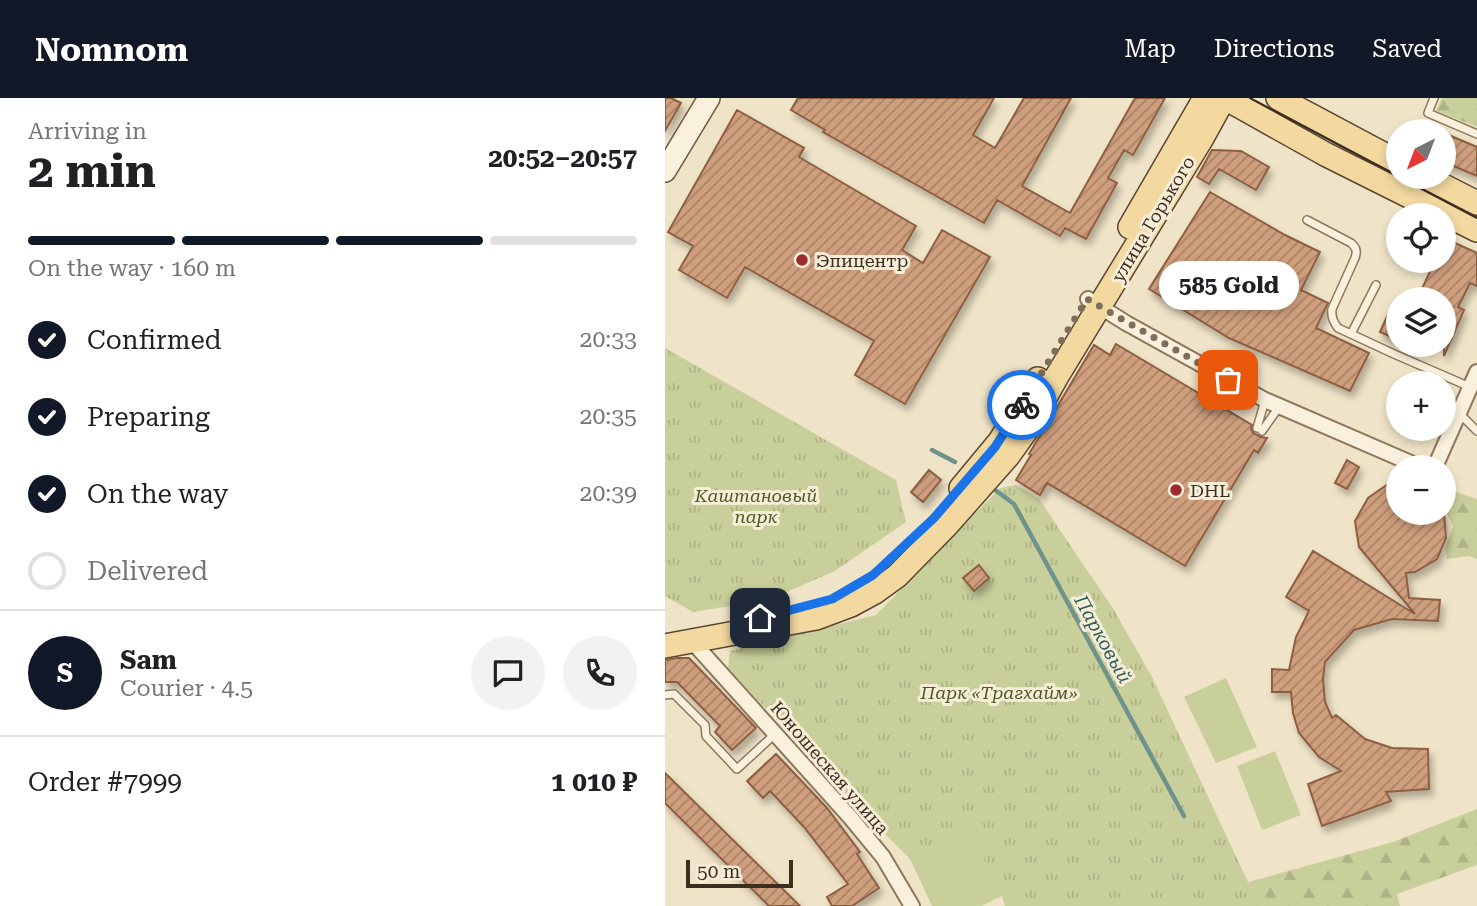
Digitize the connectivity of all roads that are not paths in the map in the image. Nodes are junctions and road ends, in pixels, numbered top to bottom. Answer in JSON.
{"nodes":[{"id":1,"x":1205,"y":98,"type":"edge"},
{"id":2,"x":1225,"y":98,"type":"edge"},
{"id":3,"x":1277,"y":98,"type":"edge"},
{"id":4,"x":1434,"y":98,"type":"edge"},
{"id":5,"x":705,"y":105,"type":"edge"},
{"id":6,"x":1477,"y":134,"type":"edge"},
{"id":7,"x":1386,"y":156,"type":"edge"},
{"id":8,"x":665,"y":171,"type":"edge"},
{"id":9,"x":1450,"y":189,"type":"edge"},
{"id":10,"x":1477,"y":203,"type":"edge"},
{"id":11,"x":1307,"y":220,"type":"dead end"},
{"id":12,"x":1477,"y":230,"type":"edge"},
{"id":13,"x":1376,"y":285,"type":"dead end"},
{"id":14,"x":1094,"y":303,"type":"junction"},
{"id":15,"x":1351,"y":334,"type":"junction"},
{"id":16,"x":1477,"y":372,"type":"edge"},
{"id":17,"x":1471,"y":387,"type":"junction"},
{"id":18,"x":1265,"y":400,"type":"junction"},
{"id":19,"x":1279,"y":407,"type":"junction"},
{"id":20,"x":1459,"y":413,"type":"junction"},
{"id":21,"x":1477,"y":431,"type":"edge"},
{"id":22,"x":1392,"y":455,"type":"edge"},
{"id":23,"x":1441,"y":455,"type":"edge"},
{"id":24,"x":681,"y":636,"type":"edge"},
{"id":25,"x":720,"y":637,"type":"junction"},
{"id":26,"x":665,"y":646,"type":"edge"},
{"id":27,"x":710,"y":661,"type":"junction"},
{"id":28,"x":665,"y":695,"type":"edge"},
{"id":29,"x":775,"y":734,"type":"junction"},
{"id":30,"x":912,"y":906,"type":"edge"}],
"edges":[{"from":1,"to":14,"type":"main road","name":"улица Горького"},
{"from":2,"to":12,"type":"main road"},
{"from":2,"to":14,"type":"main road","name":"улица Горького"},
{"from":3,"to":7,"type":"main road"},
{"from":4,"to":6,"type":"lane"},
{"from":5,"to":8,"type":"street"},
{"from":9,"to":10,"type":"main road"},
{"from":11,"to":15,"type":"lane"},
{"from":13,"to":15,"type":"lane"},
{"from":14,"to":18,"type":"street"},
{"from":14,"to":24,"type":"main road","name":"улица Горького"},
{"from":14,"to":25,"type":"main road","name":"улица Горького"},
{"from":15,"to":17,"type":"lane"},
{"from":16,"to":17,"type":"street"},
{"from":17,"to":20,"type":"street"},
{"from":18,"to":19,"type":"street"},
{"from":18,"to":19,"type":"lane"},
{"from":19,"to":22,"type":"street"},
{"from":20,"to":21,"type":"lane"},
{"from":20,"to":23,"type":"street"},
{"from":24,"to":25,"type":"main road","name":"улица Горького"},
{"from":24,"to":26,"type":"main road","name":"улица Горького"},
{"from":24,"to":27,"type":"street","name":"Юношеская улица"},
{"from":25,"to":27,"type":"street"},
{"from":27,"to":29,"type":"street","name":"Юношеская улица"},
{"from":28,"to":29,"type":"lane"},
{"from":29,"to":30,"type":"street","name":"Юношеская улица"}]}
